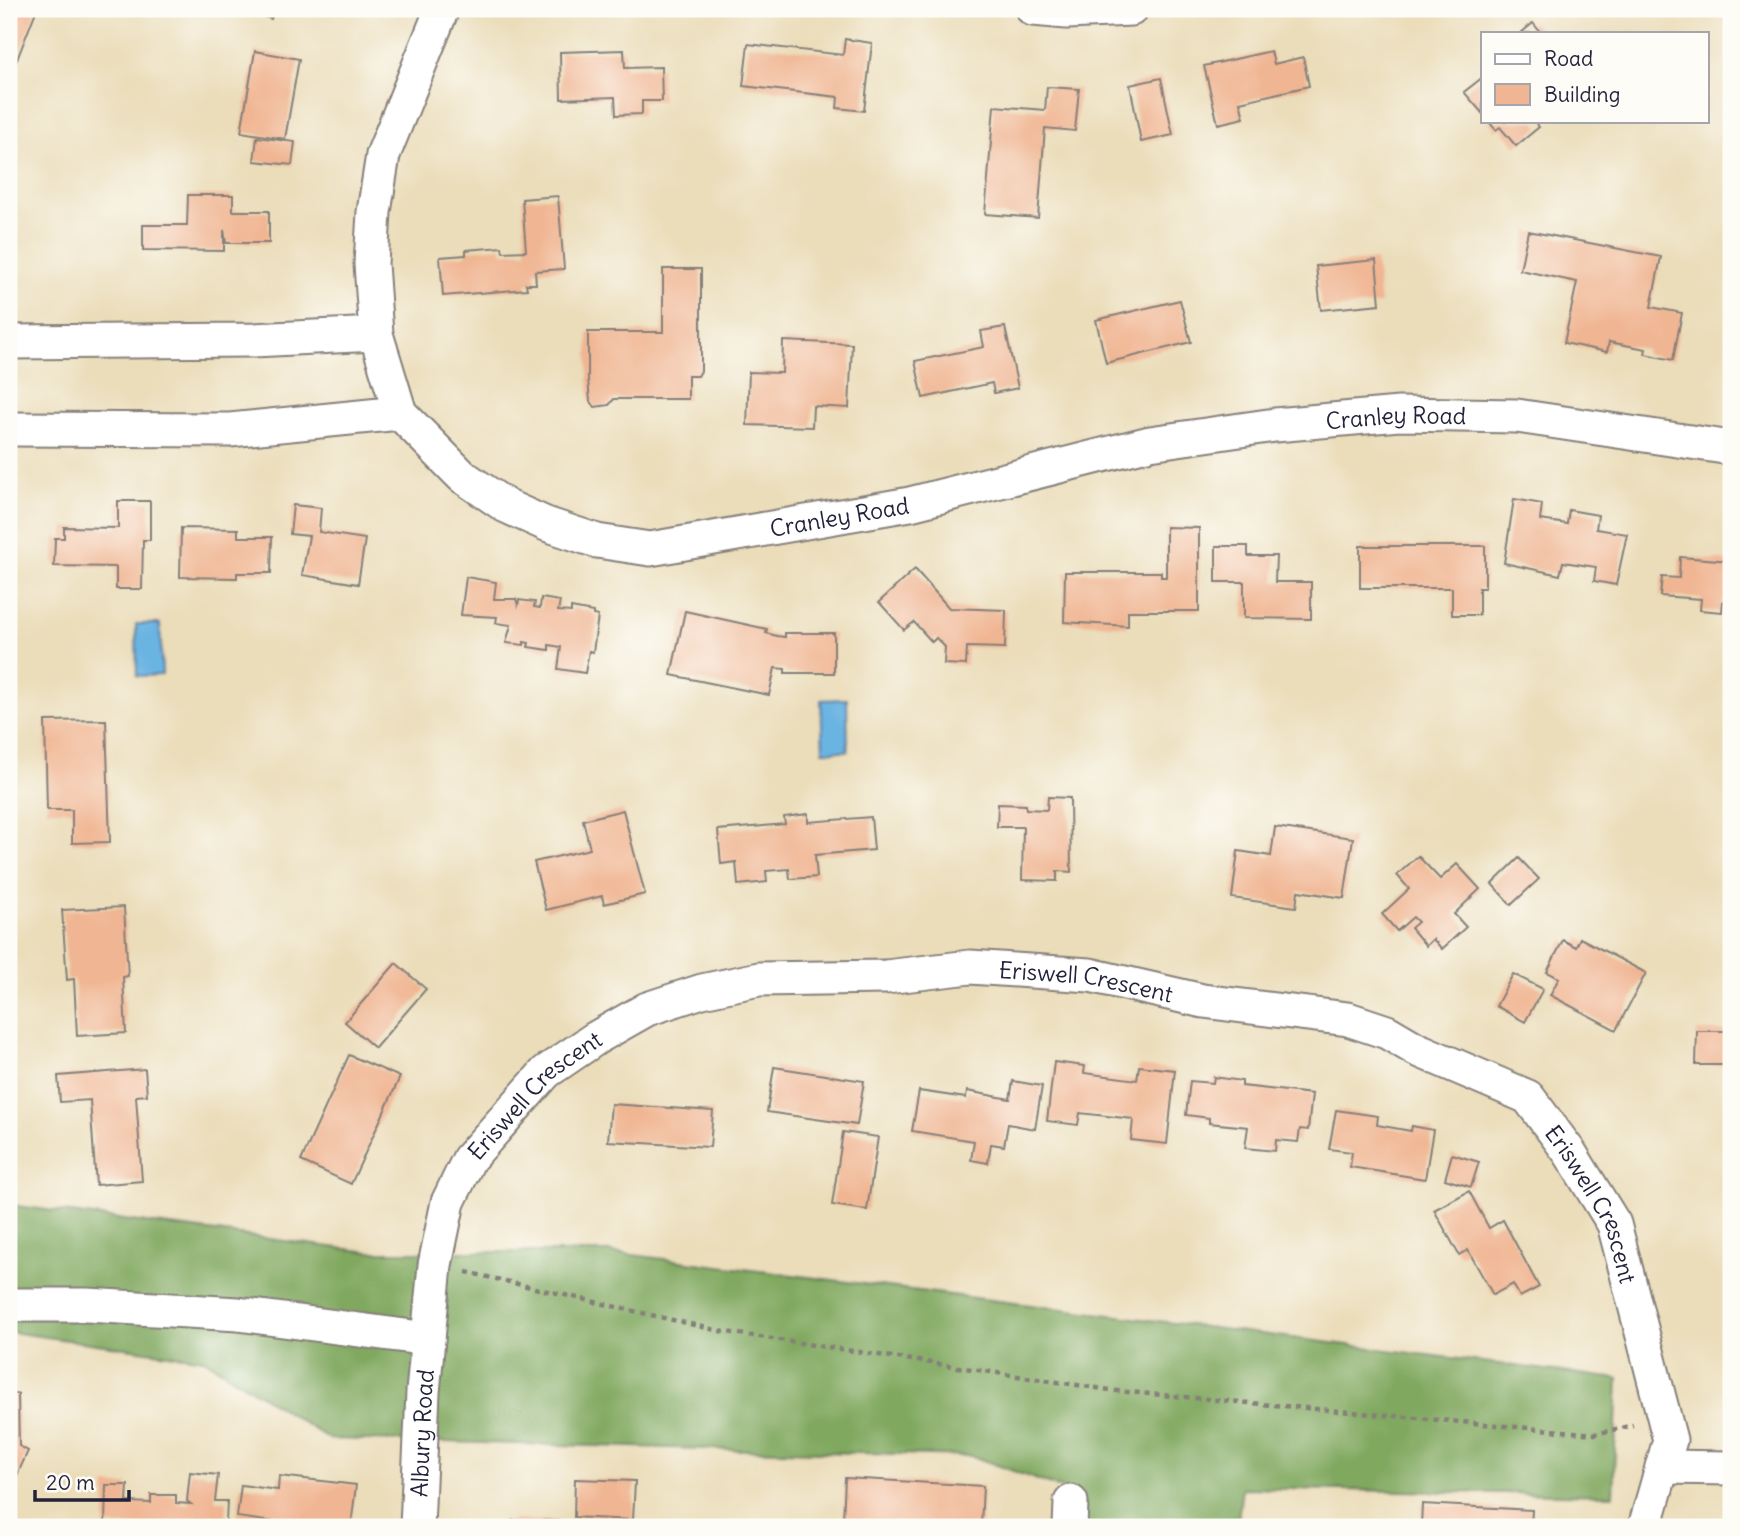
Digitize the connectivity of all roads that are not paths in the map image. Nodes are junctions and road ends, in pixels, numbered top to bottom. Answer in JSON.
{"nodes":[{"id":1,"x":442,"y":9,"type":"edge"},
{"id":2,"x":1032,"y":9,"type":"edge"},
{"id":3,"x":1131,"y":9,"type":"edge"},
{"id":4,"x":376,"y":334,"type":"junction"},
{"id":5,"x":9,"y":342,"type":"edge"},
{"id":6,"x":400,"y":413,"type":"junction"},
{"id":7,"x":9,"y":429,"type":"edge"},
{"id":8,"x":1731,"y":448,"type":"edge"},
{"id":9,"x":9,"y":1305,"type":"edge"},
{"id":10,"x":428,"y":1339,"type":"junction"},
{"id":11,"x":1662,"y":1467,"type":"junction"},
{"id":12,"x":1731,"y":1468,"type":"edge"},
{"id":13,"x":417,"y":1527,"type":"edge"},
{"id":14,"x":1645,"y":1527,"type":"edge"}],
"edges":[{"from":1,"to":4,"type":"street","name":"Cranley Road"},
{"from":2,"to":3,"type":"street"},
{"from":4,"to":5,"type":"street"},
{"from":4,"to":6,"type":"street","name":"Cranley Road"},
{"from":6,"to":7,"type":"street"},
{"from":6,"to":8,"type":"street","name":"Cranley Road"},
{"from":9,"to":10,"type":"street"},
{"from":10,"to":11,"type":"street","name":"Eriswell Crescent"},
{"from":10,"to":13,"type":"street","name":"Albury Road"},
{"from":11,"to":12,"type":"street"},
{"from":11,"to":14,"type":"street"}]}
